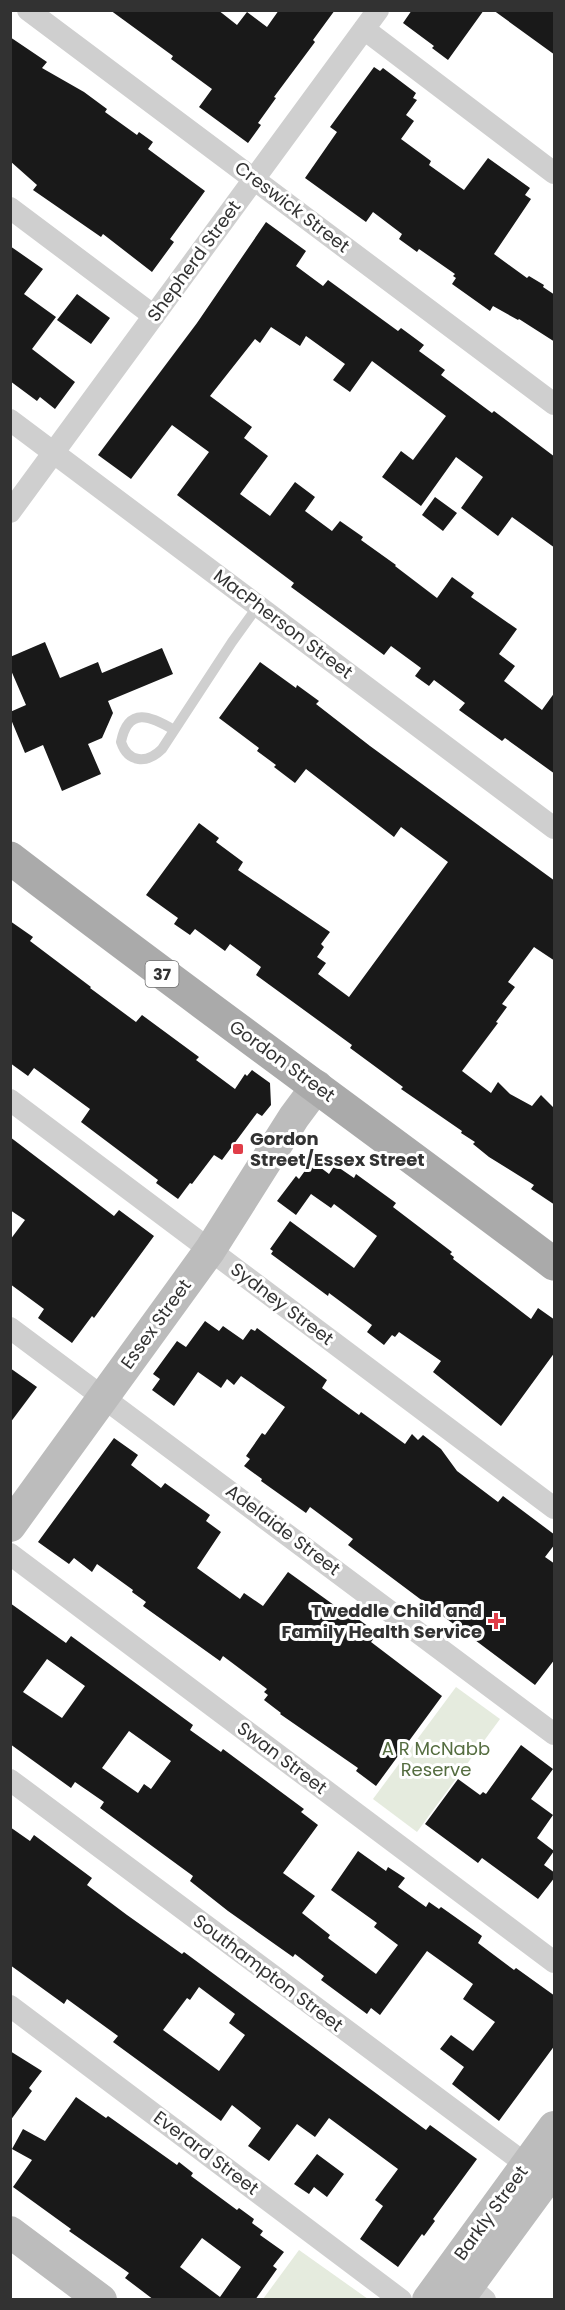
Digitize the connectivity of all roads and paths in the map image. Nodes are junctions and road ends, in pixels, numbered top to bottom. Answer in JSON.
{"nodes":[{"id":1,"x":28,"y":10,"type":"edge"},
{"id":2,"x":378,"y":10,"type":"edge"},
{"id":3,"x":364,"y":29,"type":"junction"},
{"id":4,"x":555,"y":173,"type":"edge"},
{"id":5,"x":254,"y":179,"type":"junction"},
{"id":6,"x":10,"y":208,"type":"edge"},
{"id":7,"x":154,"y":315,"type":"junction"},
{"id":8,"x":555,"y":404,"type":"edge"},
{"id":9,"x":10,"y":420,"type":"edge"},
{"id":10,"x":54,"y":453,"type":"junction"},
{"id":11,"x":10,"y":512,"type":"edge"},
{"id":12,"x":258,"y":606,"type":"junction"},
{"id":13,"x":174,"y":730,"type":"junction"},
{"id":14,"x":555,"y":828,"type":"edge"},
{"id":15,"x":10,"y":858,"type":"edge"},
{"id":16,"x":317,"y":1086,"type":"junction"},
{"id":17,"x":10,"y":1100,"type":"edge"},
{"id":18,"x":202,"y":1244,"type":"junction"},
{"id":19,"x":555,"y":1264,"type":"edge"},
{"id":20,"x":10,"y":1328,"type":"edge"},
{"id":21,"x":96,"y":1391,"type":"junction"},
{"id":22,"x":10,"y":1491,"type":"edge"},
{"id":23,"x":555,"y":1508,"type":"edge"},
{"id":24,"x":10,"y":1526,"type":"edge"},
{"id":25,"x":10,"y":1554,"type":"edge"},
{"id":26,"x":555,"y":1734,"type":"edge"},
{"id":27,"x":10,"y":1780,"type":"edge"},
{"id":28,"x":555,"y":1962,"type":"edge"},
{"id":29,"x":10,"y":2006,"type":"edge"},
{"id":30,"x":555,"y":2127,"type":"edge"},
{"id":31,"x":542,"y":2171,"type":"edge"},
{"id":32,"x":10,"y":2232,"type":"edge"},
{"id":33,"x":465,"y":2289,"type":"edge"},
{"id":34,"x":101,"y":2300,"type":"edge"},
{"id":35,"x":401,"y":2300,"type":"edge"},
{"id":36,"x":428,"y":2300,"type":"edge"}],
"edges":[{"from":1,"to":5,"type":"street","name":"Creswick Street"},
{"from":2,"to":3,"type":"street","name":"Shepherd Street"},
{"from":3,"to":4,"type":"street"},
{"from":3,"to":5,"type":"street","name":"Shepherd Street"},
{"from":5,"to":7,"type":"street","name":"Shepherd Street"},
{"from":5,"to":8,"type":"street","name":"Creswick Street"},
{"from":6,"to":7,"type":"street"},
{"from":7,"to":10,"type":"street","name":"Shepherd Street"},
{"from":9,"to":10,"type":"street","name":"MacPherson Street"},
{"from":10,"to":11,"type":"street","name":"Shepherd Street"},
{"from":10,"to":12,"type":"street","name":"MacPherson Street"},
{"from":12,"to":13,"type":"lane"},
{"from":12,"to":14,"type":"street","name":"MacPherson Street"},
{"from":13,"to":13,"type":"lane"},
{"from":15,"to":16,"type":"main road","name":"Gordon Street","number":"37"},
{"from":16,"to":18,"type":"street","name":"Essex Street"},
{"from":16,"to":19,"type":"main road","name":"Gordon Street","number":"37"},
{"from":17,"to":18,"type":"street","name":"Sydney Street"},
{"from":18,"to":21,"type":"street","name":"Essex Street"},
{"from":18,"to":23,"type":"street","name":"Sydney Street"},
{"from":20,"to":21,"type":"street","name":"Adelaide Street"},
{"from":21,"to":22,"type":"street","name":"Essex Street"},
{"from":21,"to":24,"type":"street","name":"Essex Street"},
{"from":21,"to":26,"type":"street","name":"Adelaide Street"},
{"from":25,"to":28,"type":"street","name":"Swan Street"},
{"from":27,"to":31,"type":"street","name":"Southampton Street"},
{"from":29,"to":35,"type":"street","name":"Everard Street"},
{"from":30,"to":31,"type":"street","name":"Barkly Street"},
{"from":31,"to":33,"type":"street","name":"Barkly Street"},
{"from":32,"to":34,"type":"street"},
{"from":33,"to":36,"type":"street","name":"Barkly Street"}]}
